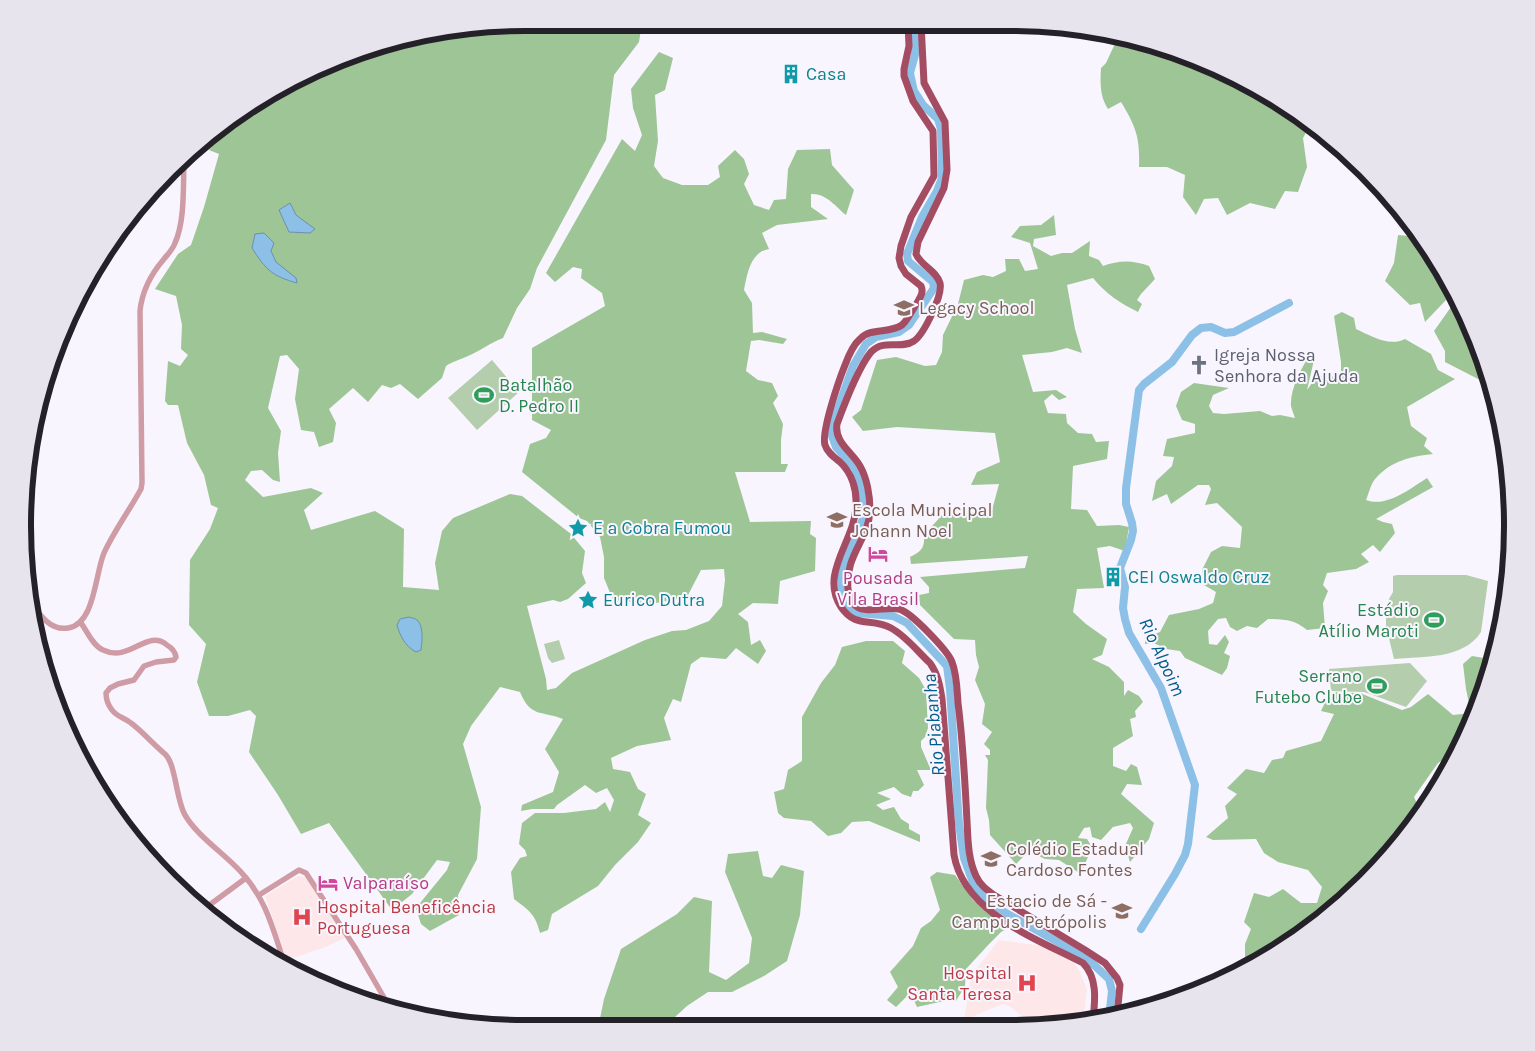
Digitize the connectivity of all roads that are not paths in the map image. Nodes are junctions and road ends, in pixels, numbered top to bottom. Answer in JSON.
{"nodes":[{"id":1,"x":908,"y":31,"type":"edge"},
{"id":2,"x":921,"y":31,"type":"edge"},
{"id":3,"x":184,"y":169,"type":"edge"},
{"id":4,"x":881,"y":330,"type":"junction"},
{"id":5,"x":882,"y":344,"type":"junction"},
{"id":6,"x":870,"y":609,"type":"junction"},
{"id":7,"x":39,"y":613,"type":"edge"},
{"id":8,"x":871,"y":621,"type":"junction"},
{"id":9,"x":81,"y":623,"type":"junction"},
{"id":10,"x":246,"y":878,"type":"junction"},
{"id":11,"x":259,"y":895,"type":"junction"},
{"id":12,"x":209,"y":905,"type":"edge"},
{"id":13,"x":282,"y":956,"type":"edge"},
{"id":14,"x":385,"y":999,"type":"edge"},
{"id":15,"x":1118,"y":1007,"type":"edge"},
{"id":16,"x":1094,"y":1012,"type":"edge"}],
"edges":[{"from":1,"to":4,"type":"main road"},
{"from":2,"to":5,"type":"main road"},
{"from":3,"to":9,"type":"street"},
{"from":4,"to":5,"type":"main road"},
{"from":4,"to":8,"type":"main road"},
{"from":5,"to":6,"type":"main road"},
{"from":6,"to":8,"type":"main road"},
{"from":6,"to":15,"type":"main road"},
{"from":7,"to":9,"type":"street"},
{"from":8,"to":16,"type":"main road"},
{"from":9,"to":10,"type":"street"},
{"from":10,"to":11,"type":"street"},
{"from":10,"to":12,"type":"street"},
{"from":11,"to":13,"type":"street"},
{"from":11,"to":14,"type":"street"}]}
